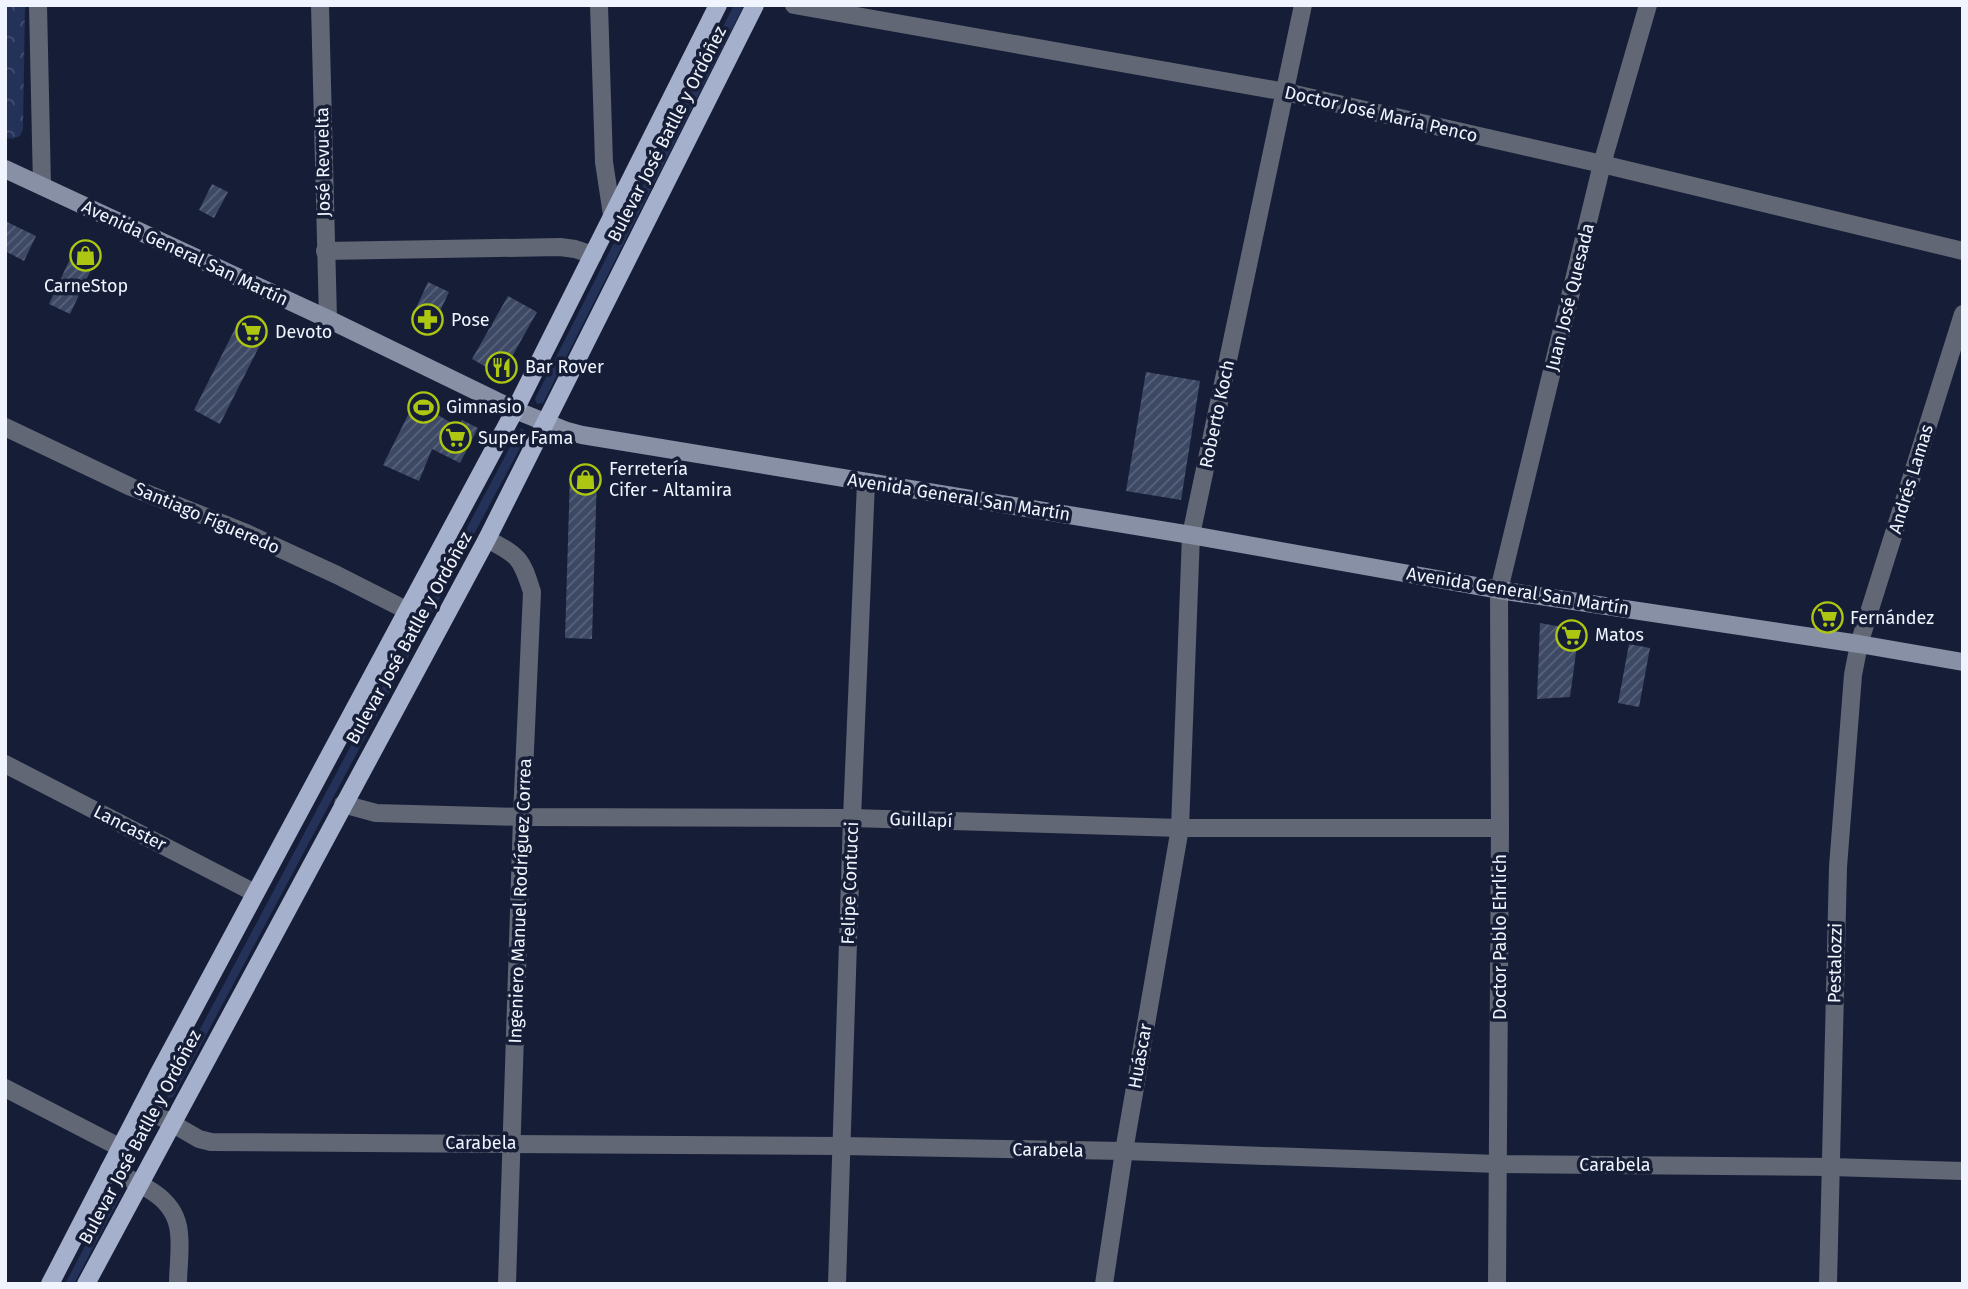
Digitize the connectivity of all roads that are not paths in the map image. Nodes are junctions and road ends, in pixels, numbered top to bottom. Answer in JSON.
{"nodes":[{"id":1,"x":38,"y":5,"type":"edge"},
{"id":2,"x":320,"y":5,"type":"edge"},
{"id":3,"x":599,"y":5,"type":"edge"},
{"id":4,"x":718,"y":5,"type":"edge"},
{"id":5,"x":755,"y":5,"type":"edge"},
{"id":6,"x":794,"y":5,"type":"edge"},
{"id":7,"x":1303,"y":5,"type":"edge"},
{"id":8,"x":1648,"y":5,"type":"edge"},
{"id":9,"x":1286,"y":92,"type":"junction"},
{"id":10,"x":1602,"y":164,"type":"junction"},
{"id":11,"x":5,"y":169,"type":"edge"},
{"id":12,"x":42,"y":186,"type":"junction"},
{"id":13,"x":612,"y":215,"type":"junction"},
{"id":14,"x":325,"y":251,"type":"junction"},
{"id":15,"x":1963,"y":251,"type":"edge"},
{"id":16,"x":593,"y":255,"type":"junction"},
{"id":17,"x":1963,"y":314,"type":"edge"},
{"id":18,"x":328,"y":319,"type":"junction"},
{"id":19,"x":515,"y":410,"type":"junction"},
{"id":20,"x":547,"y":423,"type":"junction"},
{"id":21,"x":5,"y":427,"type":"edge"},
{"id":22,"x":866,"y":482,"type":"junction"},
{"id":23,"x":1191,"y":535,"type":"junction"},
{"id":24,"x":487,"y":539,"type":"junction"},
{"id":25,"x":1499,"y":590,"type":"junction"},
{"id":26,"x":408,"y":611,"type":"junction"},
{"id":27,"x":1859,"y":644,"type":"junction"},
{"id":28,"x":1963,"y":662,"type":"edge"},
{"id":29,"x":5,"y":764,"type":"edge"},
{"id":30,"x":343,"y":804,"type":"junction"},
{"id":31,"x":522,"y":817,"type":"junction"},
{"id":32,"x":852,"y":818,"type":"junction"},
{"id":33,"x":1180,"y":828,"type":"junction"},
{"id":34,"x":1500,"y":828,"type":"junction"},
{"id":35,"x":255,"y":892,"type":"junction"},
{"id":36,"x":5,"y":1088,"type":"edge"},
{"id":37,"x":142,"y":1107,"type":"junction"},
{"id":38,"x":172,"y":1123,"type":"junction"},
{"id":39,"x":513,"y":1143,"type":"junction"},
{"id":40,"x":841,"y":1146,"type":"junction"},
{"id":41,"x":121,"y":1148,"type":"junction"},
{"id":42,"x":1124,"y":1151,"type":"junction"},
{"id":43,"x":1498,"y":1164,"type":"junction"},
{"id":44,"x":1830,"y":1167,"type":"junction"},
{"id":45,"x":109,"y":1169,"type":"junction"},
{"id":46,"x":1963,"y":1171,"type":"edge"},
{"id":47,"x":139,"y":1184,"type":"junction"},
{"id":48,"x":50,"y":1284,"type":"edge"},
{"id":49,"x":86,"y":1284,"type":"edge"},
{"id":50,"x":177,"y":1284,"type":"edge"},
{"id":51,"x":507,"y":1284,"type":"edge"},
{"id":52,"x":837,"y":1284,"type":"edge"},
{"id":53,"x":1104,"y":1284,"type":"edge"},
{"id":54,"x":1497,"y":1284,"type":"edge"},
{"id":55,"x":1828,"y":1284,"type":"edge"}],
"edges":[{"from":1,"to":12,"type":"street"},
{"from":2,"to":14,"type":"street","name":"José Revuelta"},
{"from":3,"to":13,"type":"street"},
{"from":4,"to":13,"type":"main road","name":"Bulevar José Batlle y Ordóñez"},
{"from":5,"to":20,"type":"main road","name":"Bulevar José Batlle y Ordóñez"},
{"from":6,"to":9,"type":"street","name":"Doctor José María Penco"},
{"from":7,"to":9,"type":"street","name":"Roberto Koch"},
{"from":8,"to":10,"type":"street","name":"Juan José Quesada"},
{"from":9,"to":10,"type":"street","name":"Doctor José María Penco"},
{"from":9,"to":23,"type":"street","name":"Roberto Koch"},
{"from":10,"to":15,"type":"street","name":"Doctor José María Penco"},
{"from":10,"to":25,"type":"street","name":"Juan José Quesada"},
{"from":11,"to":12,"type":"main road","name":"Avenida General San Martín"},
{"from":12,"to":18,"type":"main road","name":"Avenida General San Martín"},
{"from":13,"to":16,"type":"main road","name":"Bulevar José Batlle y Ordóñez"},
{"from":14,"to":16,"type":"street"},
{"from":14,"to":18,"type":"street","name":"José Revuelta"},
{"from":16,"to":19,"type":"main road","name":"Bulevar José Batlle y Ordóñez"},
{"from":17,"to":27,"type":"street","name":"Andrés Lamas"},
{"from":18,"to":19,"type":"main road","name":"Avenida General San Martín"},
{"from":19,"to":20,"type":"main road","name":"Avenida General San Martín"},
{"from":19,"to":26,"type":"main road","name":"Bulevar José Batlle y Ordóñez"},
{"from":20,"to":22,"type":"main road","name":"Avenida General San Martín"},
{"from":20,"to":24,"type":"main road","name":"Bulevar José Batlle y Ordóñez"},
{"from":21,"to":26,"type":"street","name":"Santiago Figueredo"},
{"from":22,"to":23,"type":"main road","name":"Avenida General San Martín"},
{"from":22,"to":32,"type":"street","name":"Felipe Contucci"},
{"from":23,"to":25,"type":"main road","name":"Avenida General San Martín"},
{"from":23,"to":33,"type":"street","name":"Roberto Koch"},
{"from":24,"to":30,"type":"main road","name":"Bulevar José Batlle y Ordóñez"},
{"from":24,"to":31,"type":"street","name":"Ingeniero Manuel Rodríguez Correa"},
{"from":25,"to":27,"type":"main road","name":"Avenida General San Martín"},
{"from":25,"to":34,"type":"street","name":"Doctor Pablo Ehrlich"},
{"from":26,"to":35,"type":"main road","name":"Bulevar José Batlle y Ordóñez"},
{"from":27,"to":28,"type":"main road","name":"Avenida General San Martín"},
{"from":27,"to":44,"type":"street","name":"Pestalozzi"},
{"from":29,"to":35,"type":"street","name":"Lancaster"},
{"from":30,"to":31,"type":"street","name":"Guillapí"},
{"from":30,"to":38,"type":"main road","name":"Bulevar José Batlle y Ordóñez"},
{"from":31,"to":32,"type":"street","name":"Guillapí"},
{"from":31,"to":39,"type":"street","name":"Ingeniero Manuel Rodríguez Correa"},
{"from":32,"to":33,"type":"street","name":"Guillapí"},
{"from":32,"to":40,"type":"street","name":"Felipe Contucci"},
{"from":33,"to":34,"type":"street","name":"Guillapí"},
{"from":33,"to":42,"type":"street","name":"Huáscar"},
{"from":34,"to":43,"type":"street","name":"Doctor Pablo Ehrlich"},
{"from":35,"to":37,"type":"main road","name":"Bulevar José Batlle y Ordóñez"},
{"from":36,"to":41,"type":"street"},
{"from":37,"to":38,"type":"street","name":"Carabela"},
{"from":37,"to":41,"type":"main road","name":"Bulevar José Batlle y Ordóñez"},
{"from":38,"to":39,"type":"street","name":"Carabela"},
{"from":38,"to":47,"type":"main road","name":"Bulevar José Batlle y Ordóñez"},
{"from":39,"to":40,"type":"street","name":"Carabela"},
{"from":39,"to":51,"type":"street","name":"Ingeniero Manuel Rodríguez Correa"},
{"from":40,"to":42,"type":"street","name":"Carabela"},
{"from":40,"to":52,"type":"street","name":"Felipe Contucci"},
{"from":41,"to":45,"type":"main road","name":"Bulevar José Batlle y Ordóñez"},
{"from":42,"to":43,"type":"street","name":"Carabela"},
{"from":42,"to":53,"type":"street","name":"Huáscar"},
{"from":43,"to":44,"type":"street","name":"Carabela"},
{"from":43,"to":54,"type":"street","name":"Doctor Pablo Ehrlich"},
{"from":44,"to":46,"type":"street","name":"Carabela"},
{"from":44,"to":55,"type":"street","name":"Pestalozzi"},
{"from":45,"to":47,"type":"street"},
{"from":45,"to":48,"type":"main road","name":"Bulevar José Batlle y Ordóñez"},
{"from":47,"to":49,"type":"main road","name":"Bulevar José Batlle y Ordóñez"},
{"from":47,"to":50,"type":"street"}]}
